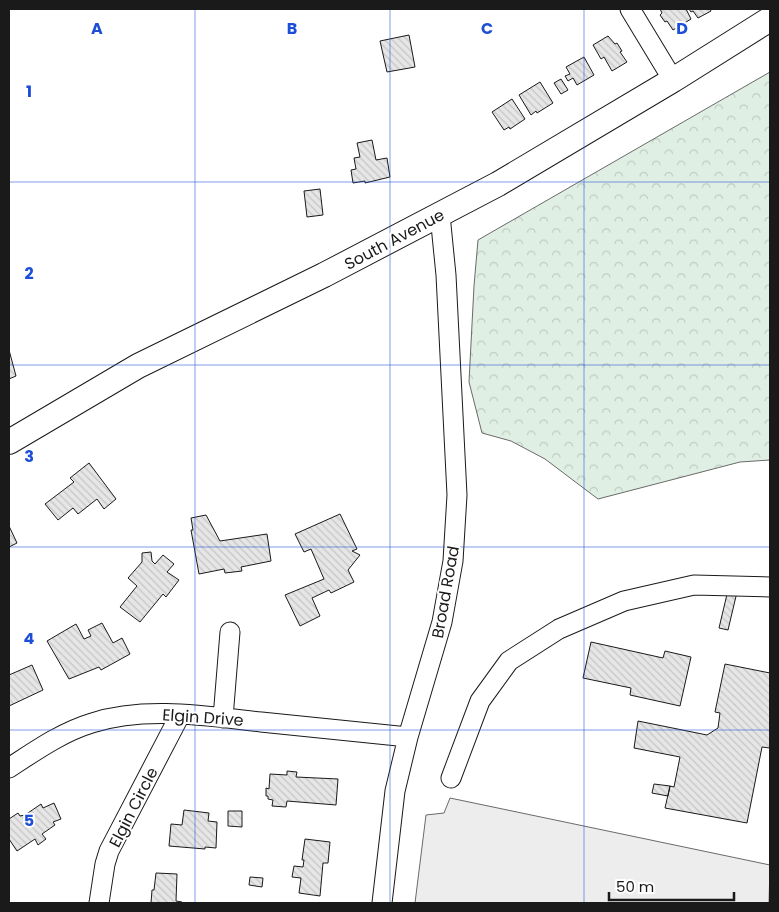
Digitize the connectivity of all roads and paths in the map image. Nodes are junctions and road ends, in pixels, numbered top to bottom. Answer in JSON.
{"nodes":[{"id":1,"x":630,"y":9,"type":"edge"},
{"id":2,"x":770,"y":19,"type":"edge"},
{"id":3,"x":673,"y":80,"type":"junction"},
{"id":4,"x":440,"y":215,"type":"junction"},
{"id":5,"x":9,"y":442,"type":"edge"},
{"id":6,"x":770,"y":587,"type":"edge"},
{"id":7,"x":230,"y":632,"type":"dead end"},
{"id":8,"x":180,"y":715,"type":"junction"},
{"id":9,"x":223,"y":718,"type":"junction"},
{"id":10,"x":408,"y":737,"type":"junction"},
{"id":11,"x":9,"y":768,"type":"edge"},
{"id":12,"x":451,"y":778,"type":"dead end"},
{"id":13,"x":99,"y":903,"type":"edge"},
{"id":14,"x":382,"y":903,"type":"edge"}],
"edges":[{"from":1,"to":3,"type":"street"},
{"from":2,"to":3,"type":"main road","name":"South Avenue"},
{"from":3,"to":4,"type":"main road","name":"South Avenue"},
{"from":4,"to":5,"type":"main road","name":"South Avenue"},
{"from":4,"to":10,"type":"street","name":"Broad Road"},
{"from":6,"to":12,"type":"street"},
{"from":7,"to":9,"type":"street"},
{"from":8,"to":9,"type":"street","name":"Elgin Drive"},
{"from":8,"to":11,"type":"street","name":"Elgin Drive"},
{"from":8,"to":13,"type":"street","name":"Elgin Circle"},
{"from":9,"to":10,"type":"street","name":"Elgin Drive"},
{"from":10,"to":14,"type":"street","name":"Broad Road"}]}
